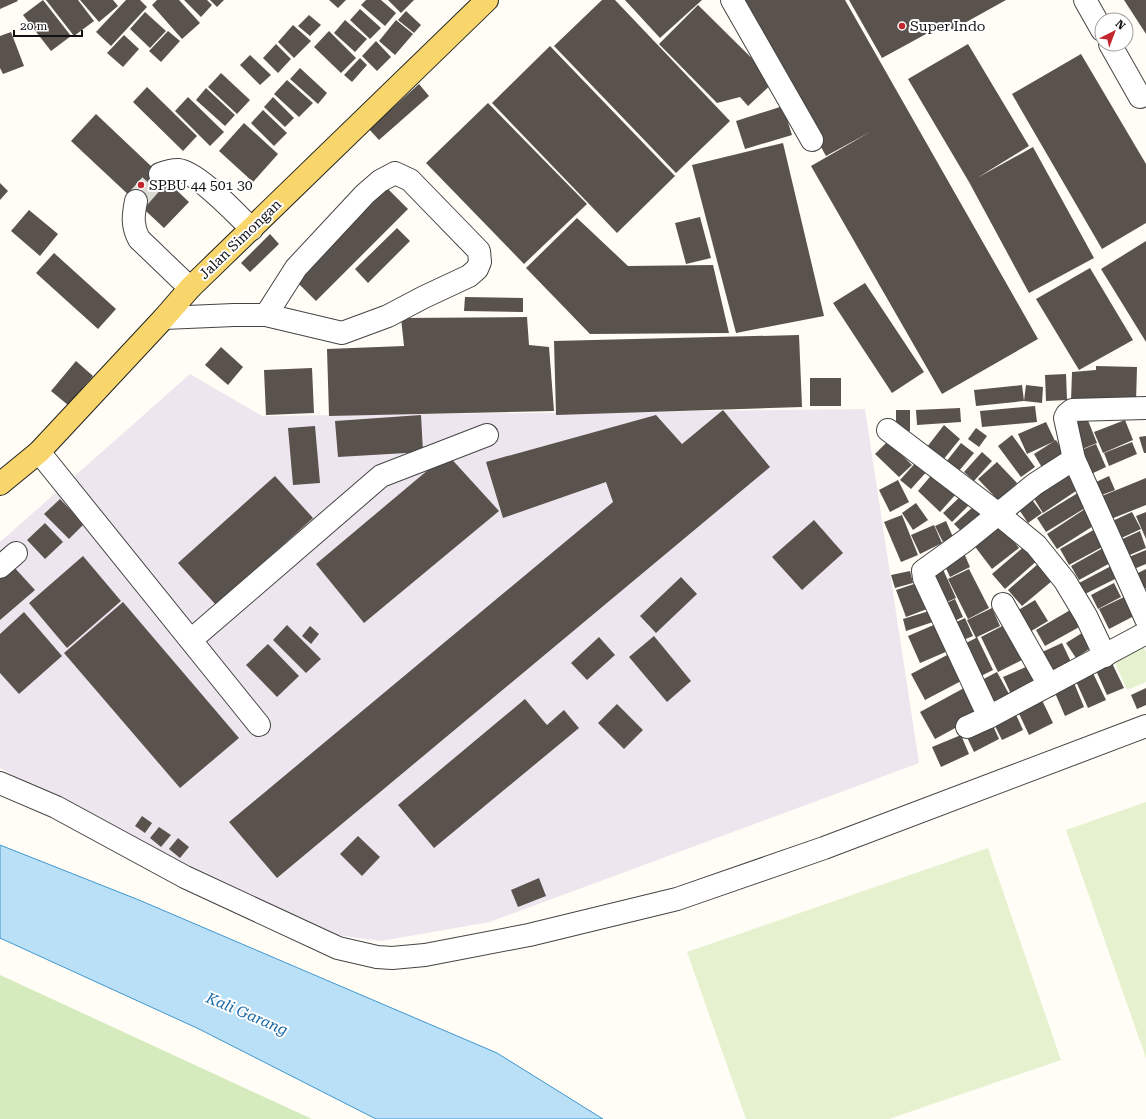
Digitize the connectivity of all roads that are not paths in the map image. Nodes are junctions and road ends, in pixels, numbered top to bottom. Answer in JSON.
{"nodes":[{"id":1,"x":487,"y":0,"type":"edge"},
{"id":2,"x":732,"y":0,"type":"edge"},
{"id":3,"x":1085,"y":0,"type":"edge"},
{"id":4,"x":1094,"y":16,"type":"edge"},
{"id":5,"x":1115,"y":52,"type":"edge"},
{"id":6,"x":1140,"y":97,"type":"dead end"},
{"id":7,"x":812,"y":140,"type":"dead end"},
{"id":8,"x":160,"y":174,"type":"tunnel mouth"},
{"id":9,"x":136,"y":201,"type":"tunnel mouth"},
{"id":10,"x":252,"y":229,"type":"junction"},
{"id":11,"x":190,"y":288,"type":"junction"},
{"id":12,"x":266,"y":316,"type":"junction"},
{"id":13,"x":164,"y":318,"type":"junction"},
{"id":14,"x":1146,"y":408,"type":"edge"},
{"id":15,"x":888,"y":430,"type":"dead end"},
{"id":16,"x":487,"y":435,"type":"dead end"},
{"id":17,"x":39,"y":452,"type":"junction"},
{"id":18,"x":1074,"y":459,"type":"junction"},
{"id":19,"x":0,"y":484,"type":"edge"},
{"id":20,"x":997,"y":513,"type":"junction"},
{"id":21,"x":16,"y":553,"type":"dead end"},
{"id":22,"x":0,"y":567,"type":"edge"},
{"id":23,"x":1003,"y":604,"type":"dead end"},
{"id":24,"x":1146,"y":619,"type":"edge"},
{"id":25,"x":1146,"y":634,"type":"edge"},
{"id":26,"x":191,"y":640,"type":"junction"},
{"id":27,"x":1104,"y":656,"type":"junction"},
{"id":28,"x":1049,"y":685,"type":"junction"},
{"id":29,"x":990,"y":717,"type":"junction"},
{"id":30,"x":259,"y":725,"type":"dead end"},
{"id":31,"x":1146,"y":726,"type":"edge"},
{"id":32,"x":967,"y":727,"type":"dead end"},
{"id":33,"x":0,"y":783,"type":"edge"}],
"edges":[{"from":1,"to":10,"type":"main road","name":"Jalan Simongan"},
{"from":2,"to":7,"type":"street"},
{"from":3,"to":4,"type":"street"},
{"from":5,"to":6,"type":"street"},
{"from":8,"to":10,"type":"street"},
{"from":9,"to":11,"type":"street"},
{"from":10,"to":11,"type":"main road","name":"Jalan Simongan"},
{"from":11,"to":13,"type":"main road","name":"Jalan Simongan"},
{"from":12,"to":12,"type":"street"},
{"from":12,"to":13,"type":"street"},
{"from":13,"to":17,"type":"main road","name":"Jalan Simongan"},
{"from":14,"to":18,"type":"street"},
{"from":15,"to":20,"type":"street"},
{"from":16,"to":26,"type":"street"},
{"from":17,"to":19,"type":"main road","name":"Jalan Simongan"},
{"from":17,"to":26,"type":"street"},
{"from":18,"to":20,"type":"street"},
{"from":18,"to":24,"type":"street"},
{"from":20,"to":27,"type":"street"},
{"from":20,"to":29,"type":"street"},
{"from":21,"to":22,"type":"street"},
{"from":23,"to":28,"type":"street"},
{"from":25,"to":27,"type":"street"},
{"from":26,"to":30,"type":"street"},
{"from":27,"to":28,"type":"street"},
{"from":28,"to":29,"type":"street"},
{"from":29,"to":32,"type":"street"},
{"from":31,"to":33,"type":"street"}]}
